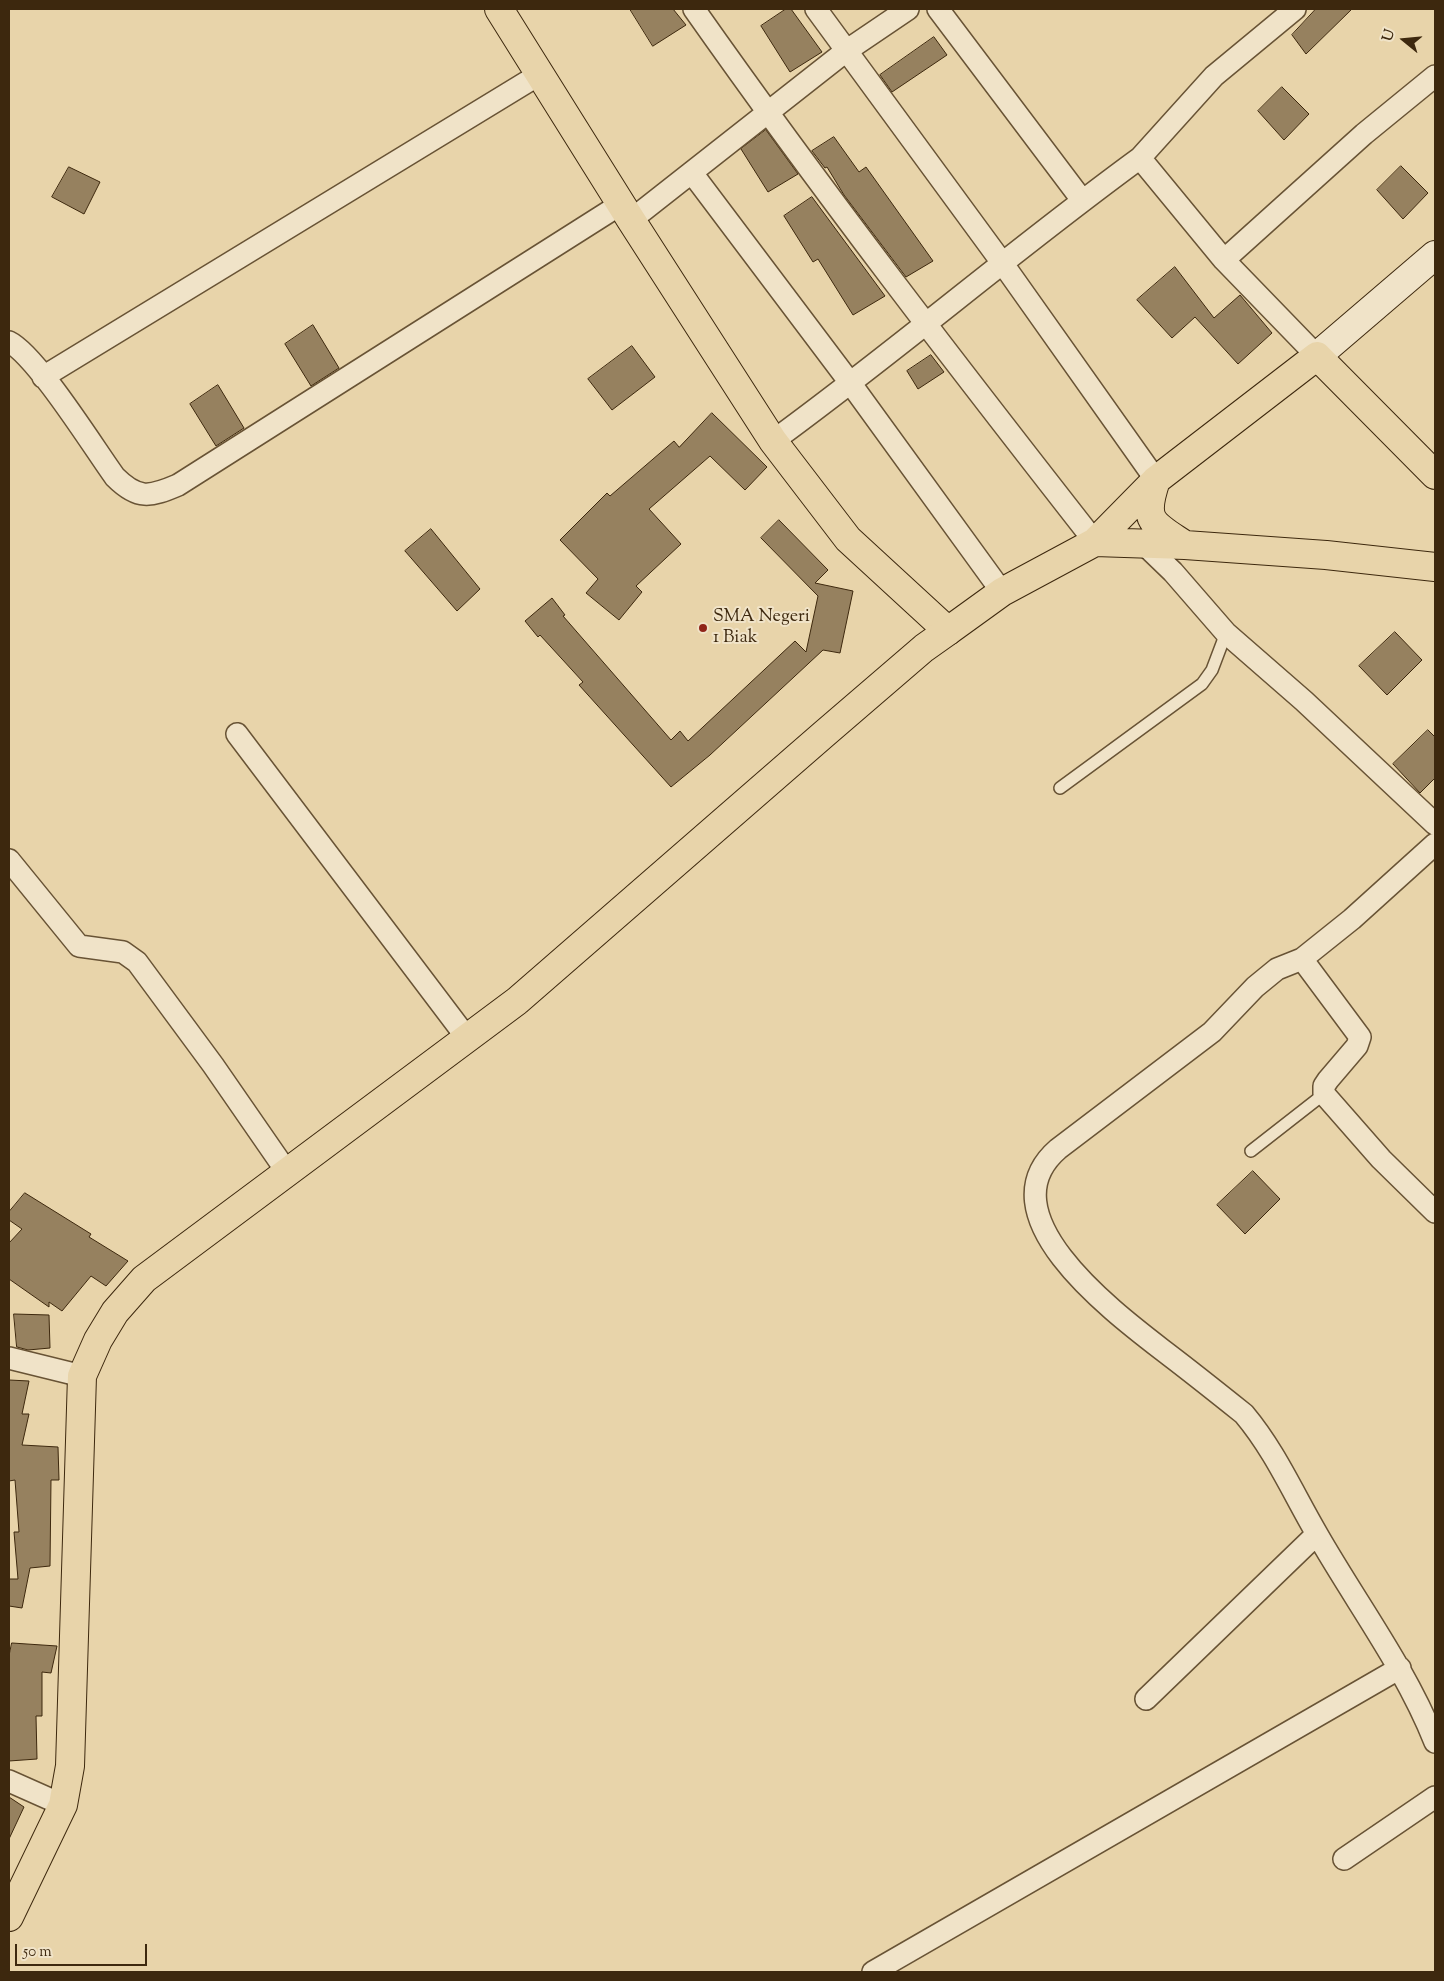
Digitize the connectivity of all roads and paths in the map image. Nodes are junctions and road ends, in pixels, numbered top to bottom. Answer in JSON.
{"nodes":[{"id":1,"x":499,"y":9,"type":"edge"},
{"id":2,"x":694,"y":9,"type":"edge"},
{"id":3,"x":816,"y":9,"type":"edge"},
{"id":4,"x":908,"y":9,"type":"edge"},
{"id":5,"x":938,"y":9,"type":"edge"},
{"id":6,"x":1295,"y":9,"type":"edge"},
{"id":7,"x":846,"y":50,"type":"junction"},
{"id":8,"x":540,"y":74,"type":"junction"},
{"id":9,"x":1435,"y":76,"type":"edge"},
{"id":10,"x":768,"y":114,"type":"junction"},
{"id":11,"x":1140,"y":158,"type":"junction"},
{"id":12,"x":692,"y":173,"type":"junction"},
{"id":13,"x":1082,"y":200,"type":"junction"},
{"id":14,"x":626,"y":212,"type":"junction"},
{"id":15,"x":1435,"y":255,"type":"edge"},
{"id":16,"x":1224,"y":260,"type":"junction"},
{"id":17,"x":1003,"y":264,"type":"junction"},
{"id":18,"x":926,"y":324,"type":"junction"},
{"id":19,"x":9,"y":342,"type":"edge"},
{"id":20,"x":1317,"y":356,"type":"junction"},
{"id":21,"x":43,"y":378,"type":"junction"},
{"id":22,"x":851,"y":384,"type":"junction"},
{"id":23,"x":773,"y":441,"type":"junction"},
{"id":24,"x":1435,"y":475,"type":"edge"},
{"id":25,"x":1156,"y":480,"type":"junction"},
{"id":26,"x":1095,"y":542,"type":"junction"},
{"id":27,"x":1145,"y":545,"type":"junction"},
{"id":28,"x":1186,"y":545,"type":"junction"},
{"id":29,"x":1435,"y":567,"type":"edge"},
{"id":30,"x":1002,"y":592,"type":"junction"},
{"id":31,"x":948,"y":631,"type":"junction"},
{"id":32,"x":1226,"y":633,"type":"junction"},
{"id":33,"x":237,"y":734,"type":"dead end"},
{"id":34,"x":1060,"y":788,"type":"dead end"},
{"id":35,"x":1435,"y":824,"type":"edge"},
{"id":36,"x":1435,"y":844,"type":"edge"},
{"id":37,"x":9,"y":860,"type":"edge"},
{"id":38,"x":1302,"y":960,"type":"junction"},
{"id":39,"x":468,"y":1038,"type":"junction"},
{"id":40,"x":1324,"y":1094,"type":"junction"},
{"id":41,"x":1251,"y":1150,"type":"dead end"},
{"id":42,"x":287,"y":1172,"type":"junction"},
{"id":43,"x":1435,"y":1212,"type":"edge"},
{"id":44,"x":9,"y":1358,"type":"edge"},
{"id":45,"x":82,"y":1376,"type":"junction"},
{"id":46,"x":1316,"y":1534,"type":"junction"},
{"id":47,"x":1400,"y":1668,"type":"junction"},
{"id":48,"x":1146,"y":1699,"type":"dead end"},
{"id":49,"x":1435,"y":1742,"type":"edge"},
{"id":50,"x":9,"y":1781,"type":"edge"},
{"id":51,"x":1435,"y":1797,"type":"edge"},
{"id":52,"x":62,"y":1805,"type":"junction"},
{"id":53,"x":1344,"y":1859,"type":"dead end"},
{"id":54,"x":9,"y":1918,"type":"edge"},
{"id":55,"x":872,"y":1972,"type":"edge"}],
"edges":[{"from":1,"to":8,"type":"main road"},
{"from":2,"to":10,"type":"street"},
{"from":3,"to":7,"type":"street"},
{"from":4,"to":7,"type":"street"},
{"from":5,"to":13,"type":"street"},
{"from":6,"to":11,"type":"street"},
{"from":7,"to":10,"type":"street"},
{"from":7,"to":17,"type":"street"},
{"from":8,"to":14,"type":"main road"},
{"from":8,"to":21,"type":"street"},
{"from":9,"to":16,"type":"street"},
{"from":10,"to":12,"type":"street"},
{"from":10,"to":18,"type":"street"},
{"from":11,"to":13,"type":"street"},
{"from":11,"to":16,"type":"street"},
{"from":12,"to":14,"type":"street"},
{"from":12,"to":22,"type":"street"},
{"from":13,"to":17,"type":"street"},
{"from":14,"to":21,"type":"street"},
{"from":14,"to":23,"type":"main road"},
{"from":15,"to":20,"type":"main road"},
{"from":16,"to":20,"type":"street"},
{"from":17,"to":18,"type":"street"},
{"from":17,"to":25,"type":"street"},
{"from":18,"to":22,"type":"street"},
{"from":18,"to":26,"type":"street"},
{"from":19,"to":21,"type":"street"},
{"from":20,"to":24,"type":"main road"},
{"from":20,"to":25,"type":"main road"},
{"from":22,"to":23,"type":"street"},
{"from":22,"to":30,"type":"street"},
{"from":23,"to":31,"type":"main road"},
{"from":25,"to":26,"type":"main road"},
{"from":25,"to":28,"type":"main road"},
{"from":26,"to":27,"type":"main road"},
{"from":26,"to":30,"type":"main road"},
{"from":27,"to":28,"type":"main road"},
{"from":27,"to":32,"type":"street"},
{"from":28,"to":29,"type":"main road"},
{"from":30,"to":31,"type":"main road"},
{"from":31,"to":39,"type":"main road"},
{"from":32,"to":34,"type":"lane"},
{"from":32,"to":35,"type":"street"},
{"from":33,"to":39,"type":"street"},
{"from":36,"to":38,"type":"street"},
{"from":37,"to":42,"type":"street"},
{"from":38,"to":40,"type":"street"},
{"from":38,"to":46,"type":"street"},
{"from":39,"to":42,"type":"main road"},
{"from":40,"to":41,"type":"lane"},
{"from":40,"to":43,"type":"street"},
{"from":42,"to":45,"type":"main road"},
{"from":44,"to":45,"type":"street"},
{"from":45,"to":52,"type":"main road"},
{"from":46,"to":47,"type":"street"},
{"from":46,"to":48,"type":"street"},
{"from":47,"to":49,"type":"street"},
{"from":47,"to":55,"type":"street"},
{"from":50,"to":52,"type":"street"},
{"from":51,"to":53,"type":"street"},
{"from":52,"to":54,"type":"main road"}]}
